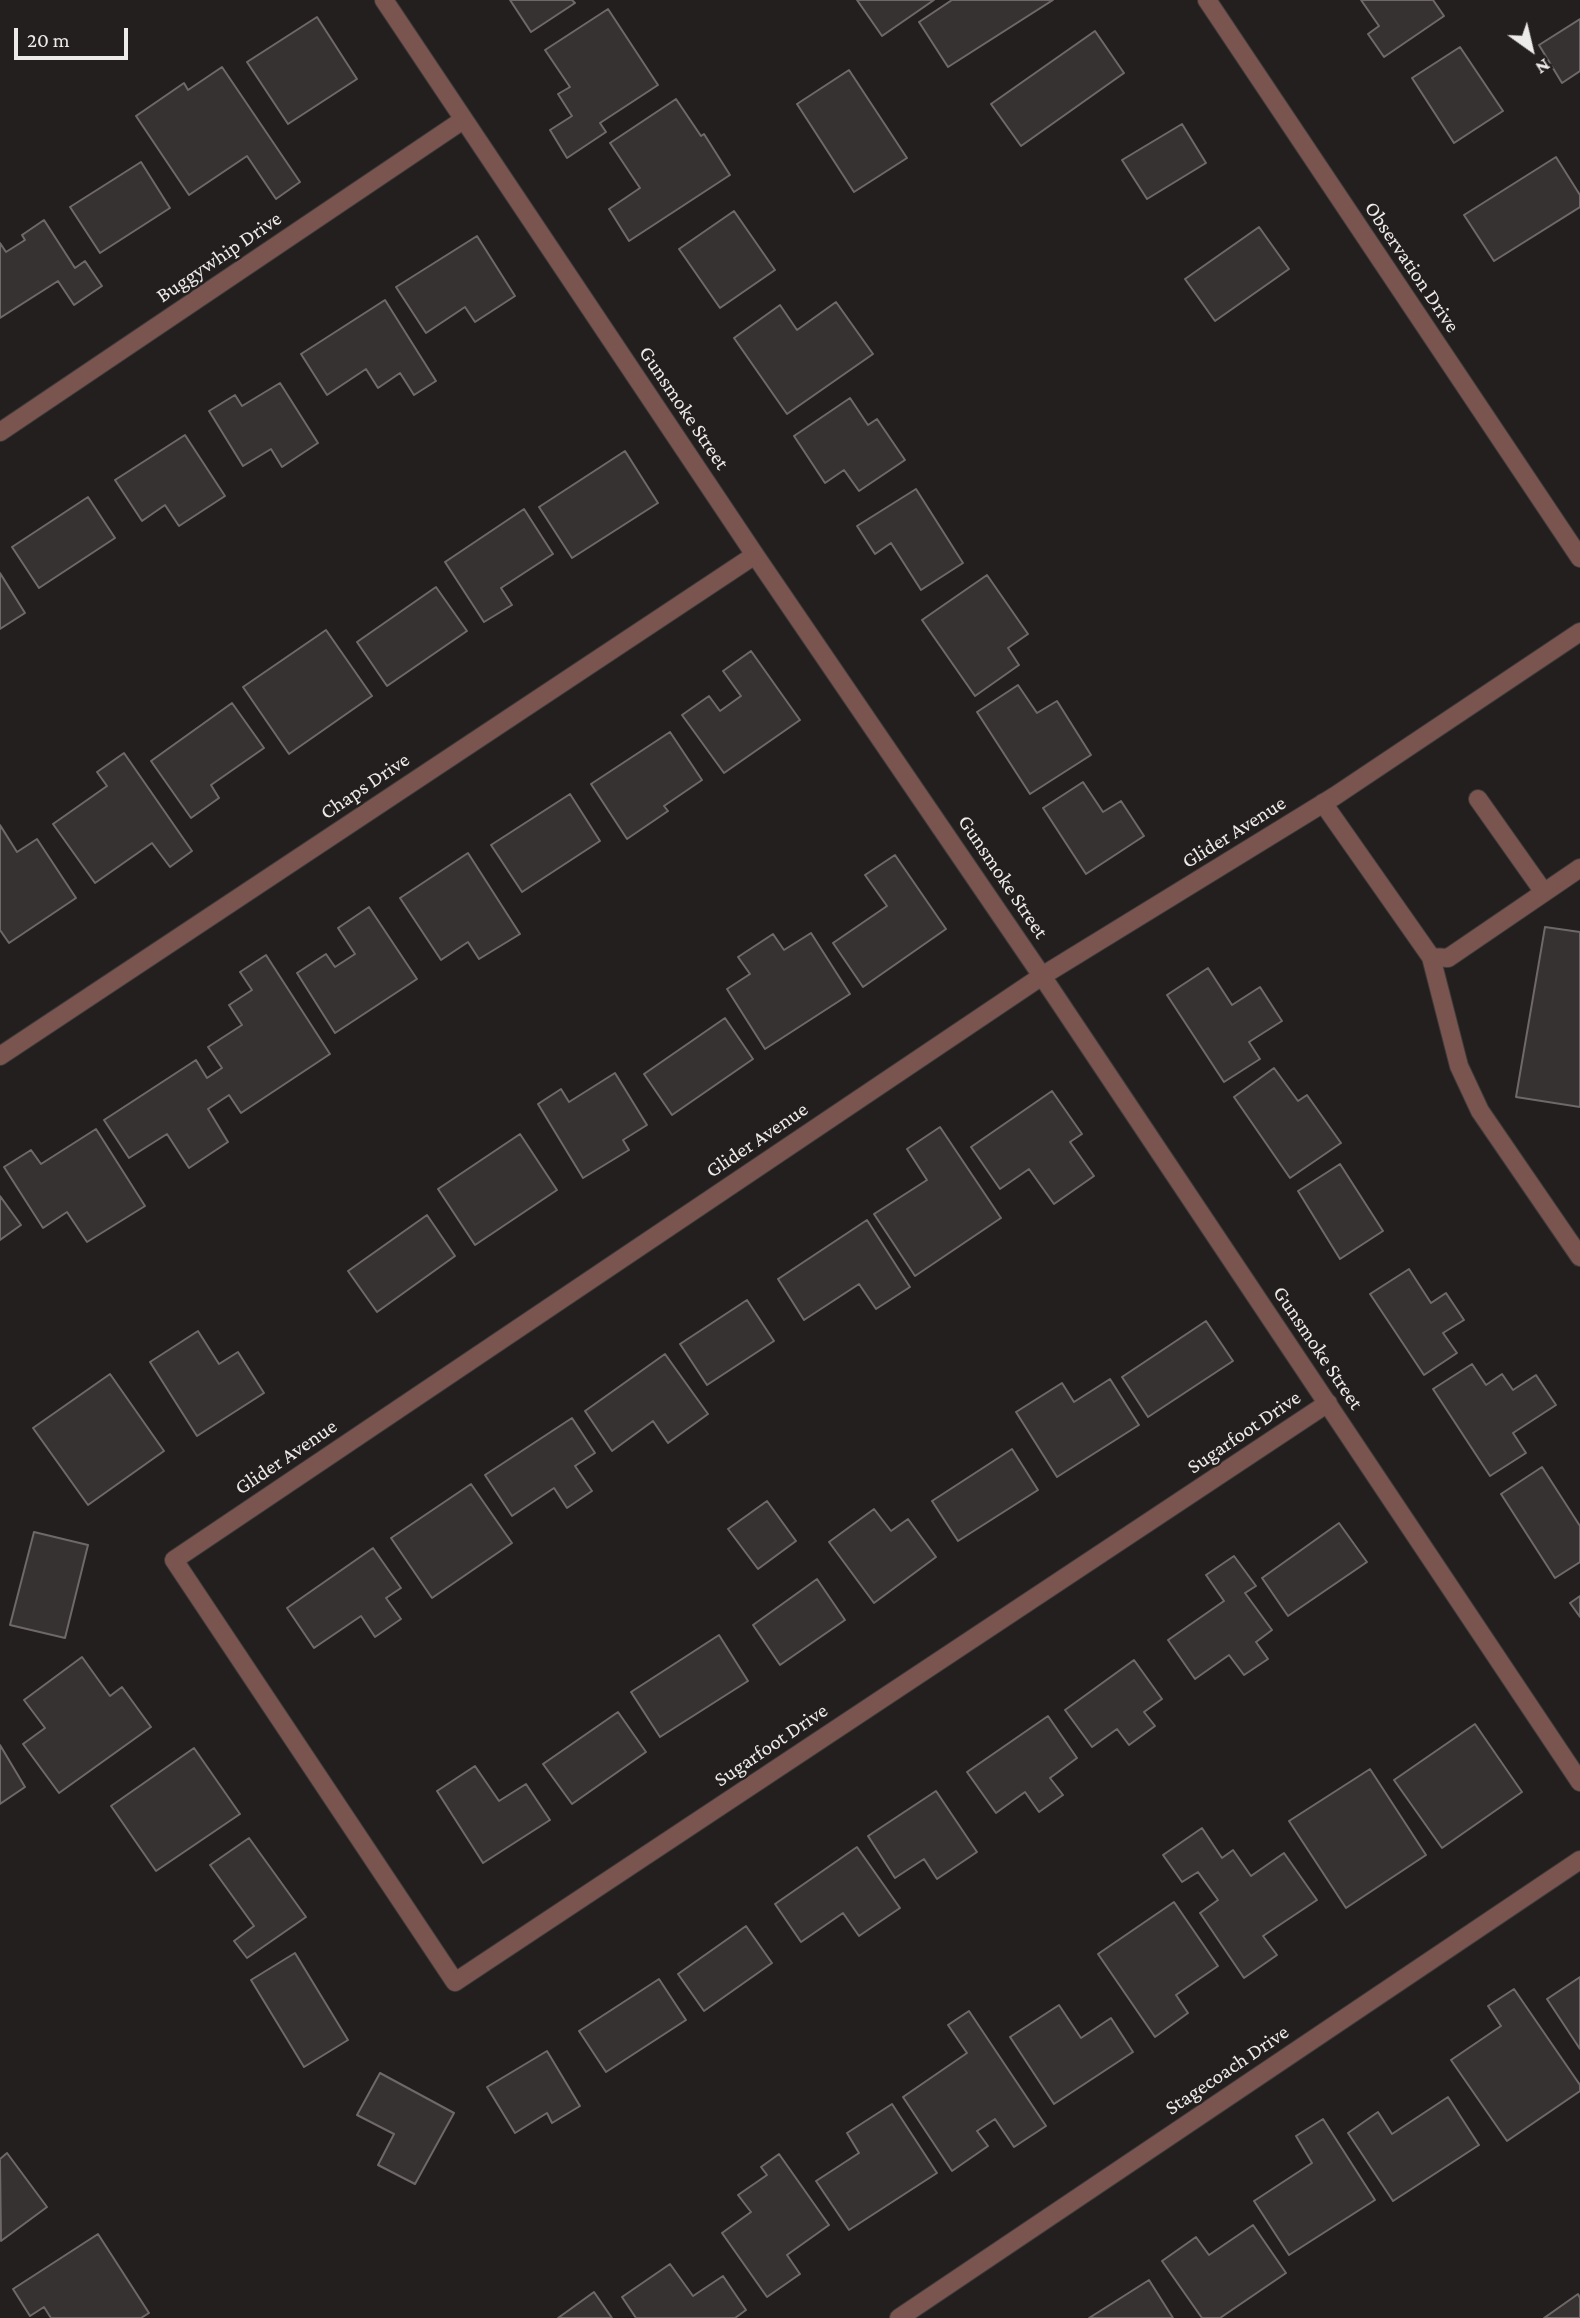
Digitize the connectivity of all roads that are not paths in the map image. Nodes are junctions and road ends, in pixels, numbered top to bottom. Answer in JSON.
{"nodes":[{"id":1,"x":384,"y":0,"type":"edge"},
{"id":2,"x":1207,"y":0,"type":"edge"},
{"id":3,"x":463,"y":120,"type":"junction"},
{"id":4,"x":0,"y":432,"type":"edge"},
{"id":5,"x":755,"y":555,"type":"junction"},
{"id":6,"x":1580,"y":558,"type":"edge"},
{"id":7,"x":1580,"y":632,"type":"edge"},
{"id":8,"x":1478,"y":799,"type":"dead end"},
{"id":9,"x":1323,"y":803,"type":"junction"},
{"id":10,"x":1580,"y":867,"type":"edge"},
{"id":11,"x":1543,"y":891,"type":"junction"},
{"id":12,"x":1431,"y":957,"type":"junction"},
{"id":13,"x":1042,"y":976,"type":"junction"},
{"id":14,"x":0,"y":1056,"type":"edge"},
{"id":15,"x":1580,"y":1258,"type":"edge"},
{"id":16,"x":1328,"y":1404,"type":"junction"},
{"id":17,"x":312,"y":1767,"type":"joint"},
{"id":18,"x":1580,"y":1782,"type":"edge"},
{"id":19,"x":1580,"y":1860,"type":"edge"},
{"id":20,"x":899,"y":2318,"type":"edge"}],
"edges":[{"from":1,"to":3,"type":"street","name":"Gunsmoke Street"},
{"from":2,"to":6,"type":"street","name":"Observation Drive"},
{"from":3,"to":4,"type":"street","name":"Buggywhip Drive"},
{"from":3,"to":5,"type":"street","name":"Gunsmoke Street"},
{"from":5,"to":13,"type":"street","name":"Gunsmoke Street"},
{"from":5,"to":14,"type":"street","name":"Chaps Drive"},
{"from":7,"to":9,"type":"street","name":"Glider Avenue"},
{"from":8,"to":11,"type":"street"},
{"from":9,"to":12,"type":"street"},
{"from":9,"to":13,"type":"street","name":"Glider Avenue"},
{"from":10,"to":11,"type":"street"},
{"from":11,"to":12,"type":"street"},
{"from":12,"to":15,"type":"street"},
{"from":13,"to":16,"type":"street","name":"Gunsmoke Street"},
{"from":13,"to":17,"type":"street","name":"Glider Avenue"},
{"from":16,"to":17,"type":"street","name":"Sugarfoot Drive"},
{"from":16,"to":18,"type":"street","name":"Gunsmoke Street"},
{"from":19,"to":20,"type":"street","name":"Stagecoach Drive"}]}
